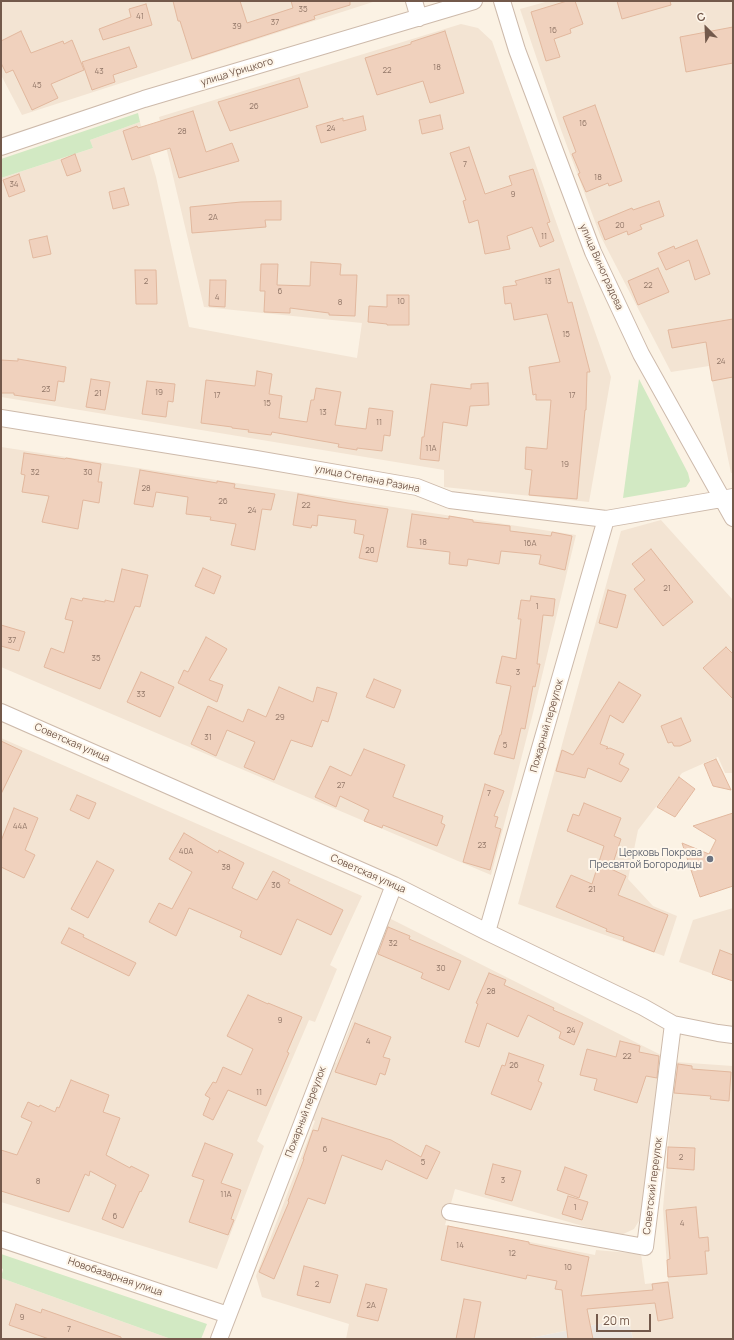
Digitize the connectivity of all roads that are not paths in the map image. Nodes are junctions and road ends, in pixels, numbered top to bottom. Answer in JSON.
{"nodes":[{"id":1,"x":414,"y":1,"type":"edge"},
{"id":2,"x":474,"y":1,"type":"edge"},
{"id":3,"x":502,"y":1,"type":"edge"},
{"id":4,"x":419,"y":18,"type":"junction"},
{"id":5,"x":1,"y":147,"type":"edge"},
{"id":6,"x":1,"y":418,"type":"edge"},
{"id":7,"x":728,"y":498,"type":"edge"},
{"id":8,"x":733,"y":518,"type":"edge"},
{"id":9,"x":606,"y":519,"type":"junction"},
{"id":10,"x":1,"y":712,"type":"edge"},
{"id":11,"x":394,"y":885,"type":"junction"},
{"id":12,"x":487,"y":932,"type":"junction"},
{"id":13,"x":673,"y":1024,"type":"junction"},
{"id":14,"x":733,"y":1035,"type":"edge"},
{"id":15,"x":450,"y":1212,"type":"dead end"},
{"id":16,"x":1,"y":1239,"type":"edge"},
{"id":17,"x":228,"y":1315,"type":"junction"},
{"id":18,"x":219,"y":1339,"type":"edge"}],
"edges":[{"from":1,"to":4,"type":"street"},
{"from":2,"to":4,"type":"street","name":"улица Урицкого"},
{"from":3,"to":7,"type":"street","name":"улица Виноградова"},
{"from":4,"to":5,"type":"street","name":"улица Урицкого"},
{"from":6,"to":9,"type":"street","name":"улица Степана Разина"},
{"from":7,"to":8,"type":"street","name":"улица Виноградова"},
{"from":7,"to":9,"type":"street","name":"улица Степана Разина"},
{"from":9,"to":12,"type":"street","name":"Пожарный переулок"},
{"from":10,"to":11,"type":"street","name":"Советская улица"},
{"from":11,"to":12,"type":"street","name":"Советская улица"},
{"from":11,"to":17,"type":"street","name":"Пожарный переулок"},
{"from":12,"to":13,"type":"street","name":"Советская улица"},
{"from":13,"to":14,"type":"street","name":"Советская улица"},
{"from":13,"to":15,"type":"street","name":"Советский переулок"},
{"from":16,"to":17,"type":"street","name":"Новобазарная улица"},
{"from":17,"to":18,"type":"street","name":"Пожарный переулок"}]}
